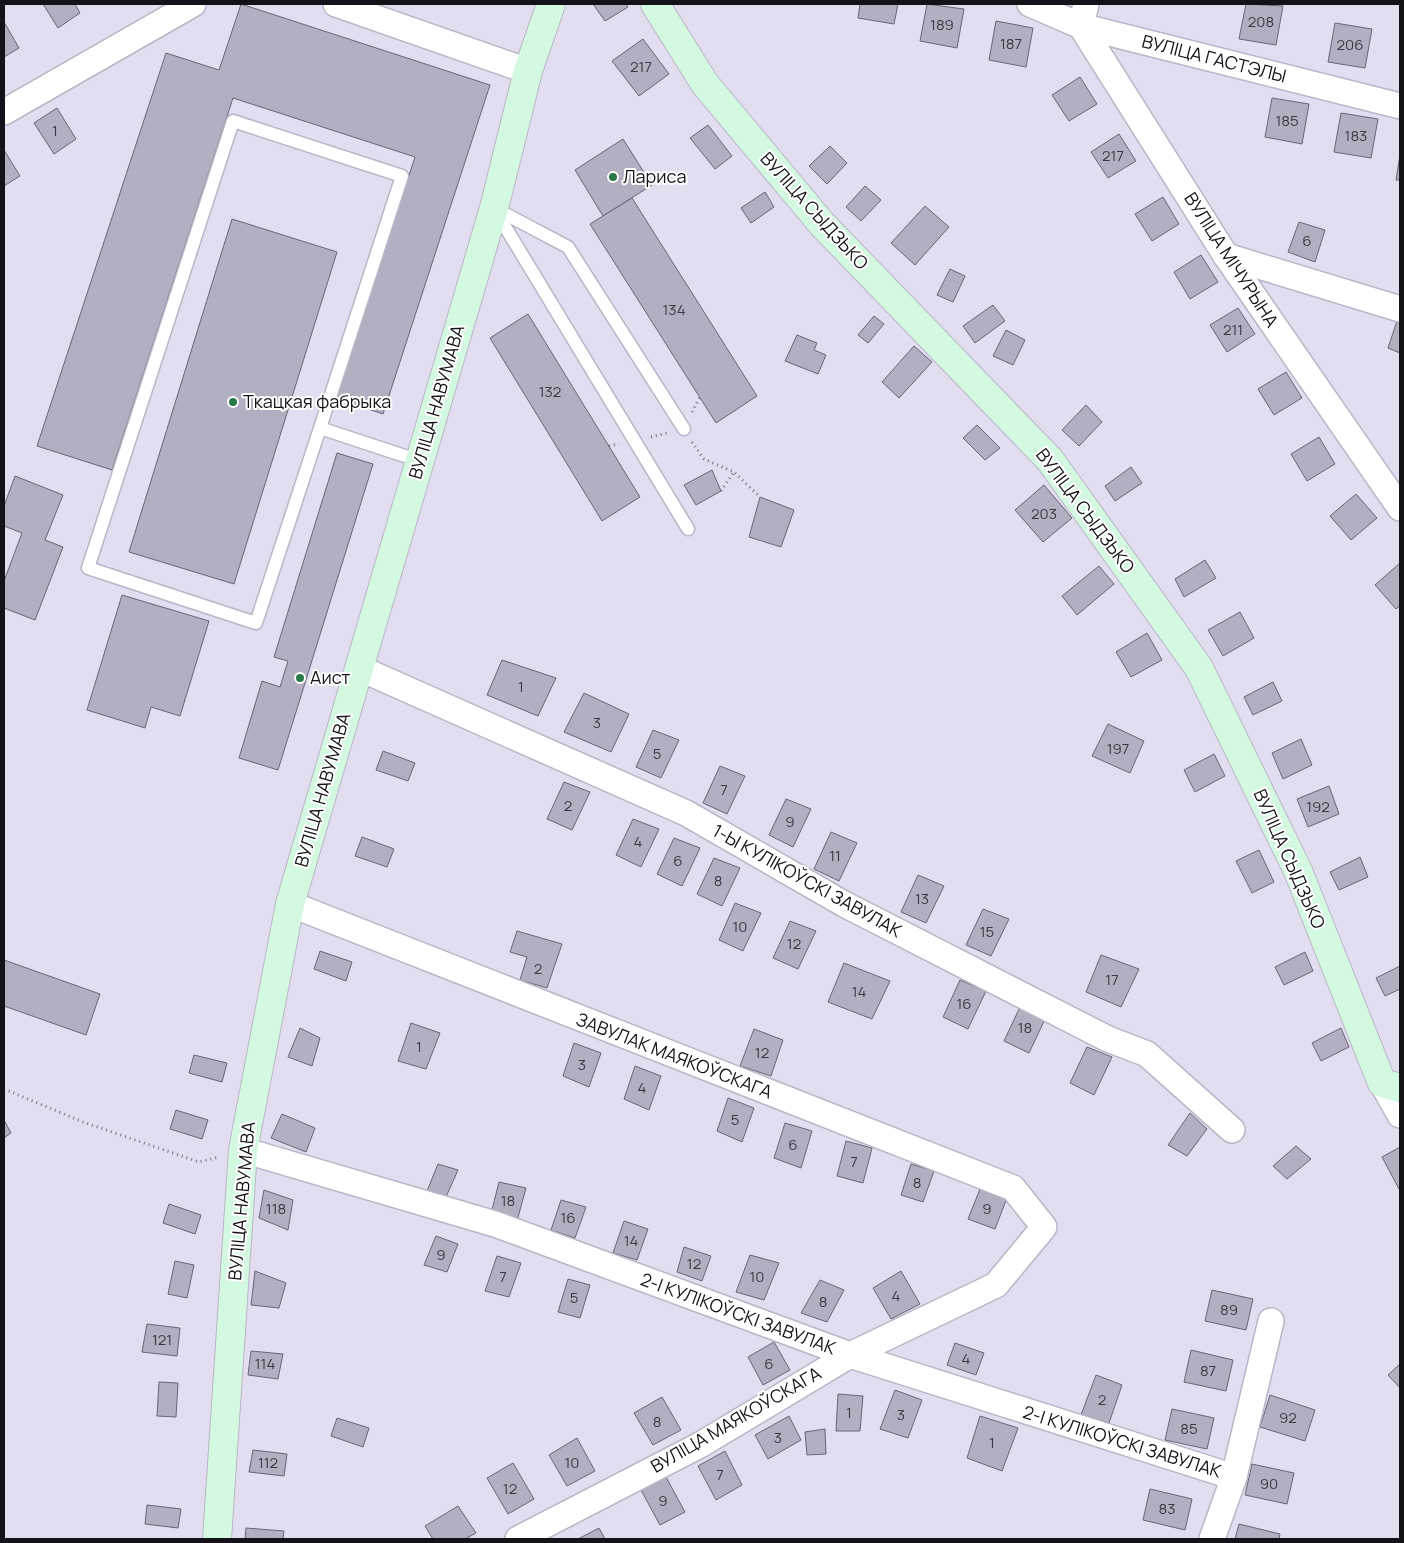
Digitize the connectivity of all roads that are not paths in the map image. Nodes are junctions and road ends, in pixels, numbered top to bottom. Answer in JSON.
{"nodes":[{"id":1,"x":193,"y":4,"type":"edge"},
{"id":2,"x":336,"y":4,"type":"edge"},
{"id":3,"x":551,"y":4,"type":"edge"},
{"id":4,"x":655,"y":4,"type":"edge"},
{"id":5,"x":1030,"y":4,"type":"edge"},
{"id":6,"x":1083,"y":15,"type":"edge"},
{"id":7,"x":528,"y":71,"type":"junction"},
{"id":8,"x":1400,"y":106,"type":"edge"},
{"id":9,"x":4,"y":112,"type":"edge"},
{"id":10,"x":494,"y":208,"type":"junction"},
{"id":11,"x":1226,"y":256,"type":"junction"},
{"id":12,"x":1400,"y":309,"type":"edge"},
{"id":13,"x":320,"y":428,"type":"junction"},
{"id":14,"x":684,"y":429,"type":"road end"},
{"id":15,"x":420,"y":461,"type":"junction"},
{"id":16,"x":1400,"y":508,"type":"edge"},
{"id":17,"x":688,"y":529,"type":"dead end"},
{"id":18,"x":359,"y":668,"type":"junction"},
{"id":19,"x":290,"y":904,"type":"junction"},
{"id":20,"x":1391,"y":1086,"type":"edge"},
{"id":21,"x":1400,"y":1115,"type":"edge"},
{"id":22,"x":1232,"y":1130,"type":"dead end"},
{"id":23,"x":243,"y":1150,"type":"junction"},
{"id":24,"x":1044,"y":1227,"type":"joint"},
{"id":25,"x":1271,"y":1321,"type":"dead end"},
{"id":26,"x":850,"y":1355,"type":"junction"},
{"id":27,"x":1234,"y":1477,"type":"junction"},
{"id":28,"x":217,"y":1539,"type":"edge"},
{"id":29,"x":518,"y":1539,"type":"edge"},
{"id":30,"x":1212,"y":1539,"type":"edge"}],
"edges":[{"from":1,"to":9,"type":"street"},
{"from":2,"to":7,"type":"street"},
{"from":3,"to":7,"type":"street","name":"ВУЛІЦА НАВУМАВА"},
{"from":4,"to":20,"type":"street","name":"ВУЛІЦА СЫДЗЬКО"},
{"from":5,"to":6,"type":"street","name":"ВУЛІЦА ГАСТЭЛЫ"},
{"from":6,"to":8,"type":"street","name":"ВУЛІЦА ГАСТЭЛЫ"},
{"from":6,"to":11,"type":"street","name":"ВУЛІЦА МІЧУРЫНА"},
{"from":7,"to":10,"type":"street","name":"ВУЛІЦА НАВУМАВА"},
{"from":10,"to":14,"type":"lane"},
{"from":10,"to":15,"type":"street","name":"ВУЛІЦА НАВУМАВА"},
{"from":10,"to":17,"type":"lane"},
{"from":11,"to":12,"type":"street"},
{"from":11,"to":16,"type":"street","name":"ВУЛІЦА МІЧУРЫНА"},
{"from":13,"to":13,"type":"lane"},
{"from":13,"to":15,"type":"lane"},
{"from":15,"to":18,"type":"street","name":"ВУЛІЦА НАВУМАВА"},
{"from":18,"to":19,"type":"street","name":"ВУЛІЦА НАВУМАВА"},
{"from":18,"to":22,"type":"street","name":"1-Ы КУЛІКОЎСКІ ЗАВУЛАК"},
{"from":19,"to":23,"type":"street","name":"ВУЛІЦА НАВУМАВА"},
{"from":19,"to":24,"type":"street","name":"ЗАВУЛАК МАЯКОЎСКАГА"},
{"from":20,"to":21,"type":"street"},
{"from":23,"to":26,"type":"street","name":"2-І КУЛІКОЎСКІ ЗАВУЛАК"},
{"from":23,"to":28,"type":"street","name":"ВУЛІЦА НАВУМАВА"},
{"from":24,"to":26,"type":"street","name":"ВУЛІЦА МАЯКОЎСКАГА"},
{"from":25,"to":27,"type":"street"},
{"from":26,"to":27,"type":"street","name":"2-І КУЛІКОЎСКІ ЗАВУЛАК"},
{"from":26,"to":29,"type":"street","name":"ВУЛІЦА МАЯКОЎСКАГА"},
{"from":27,"to":30,"type":"street"}]}
